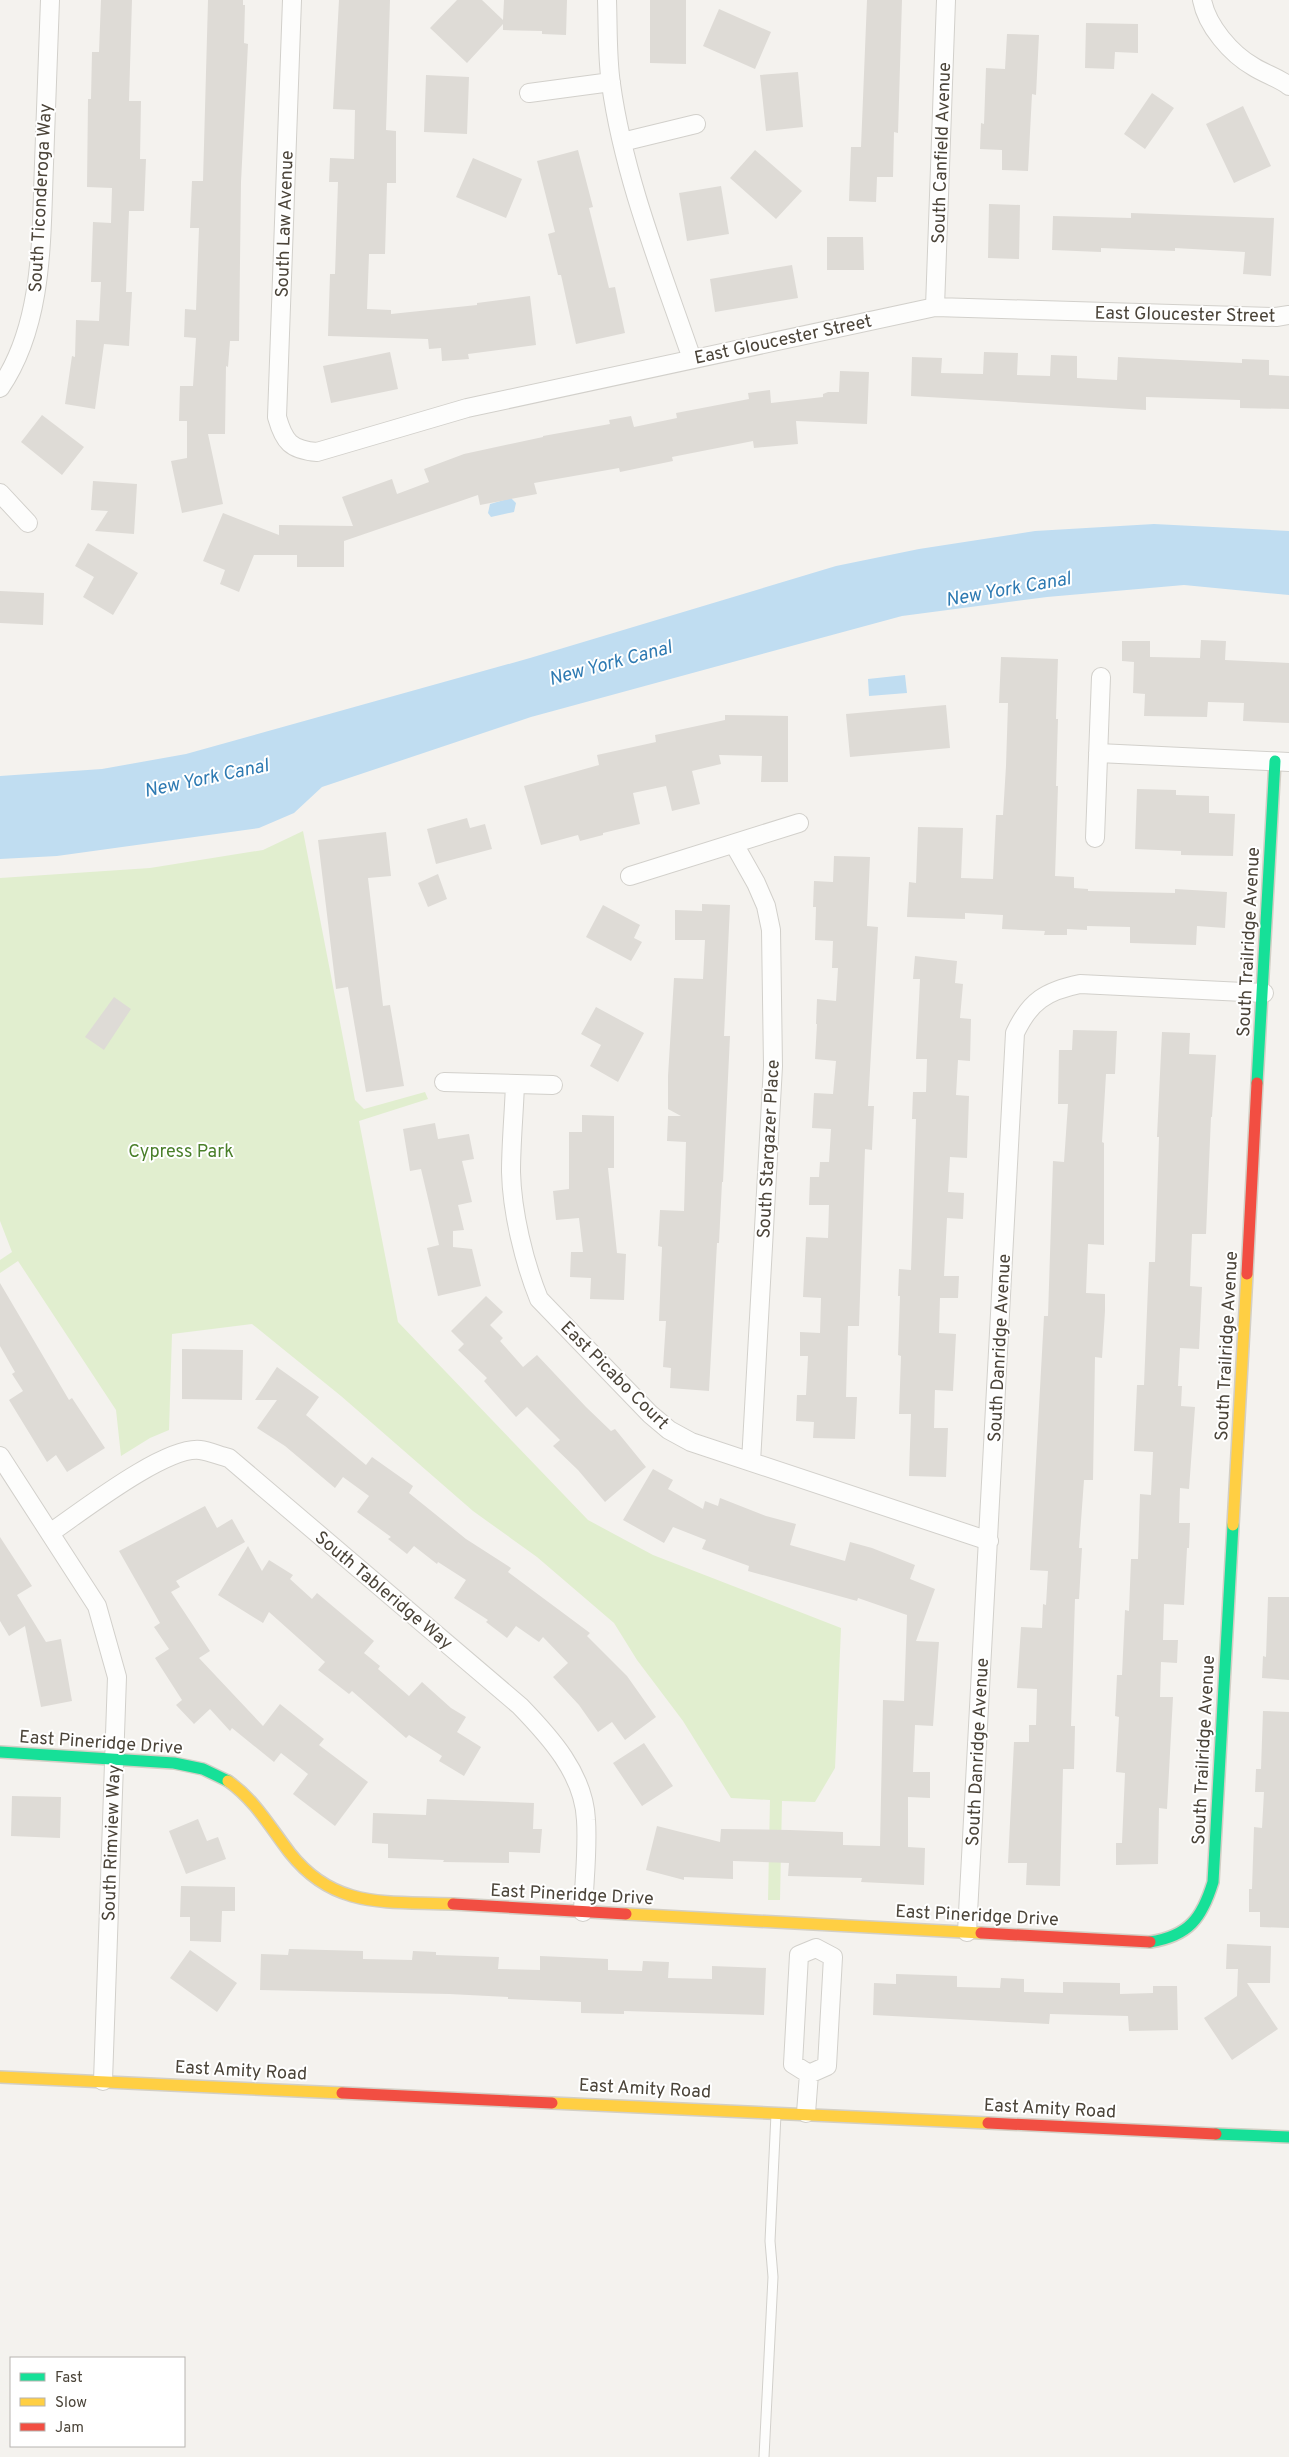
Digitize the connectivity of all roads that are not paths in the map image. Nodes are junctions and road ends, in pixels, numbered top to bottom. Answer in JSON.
{"nodes":[{"id":1,"x":50,"y":0,"type":"edge"},
{"id":2,"x":292,"y":0,"type":"edge"},
{"id":3,"x":607,"y":0,"type":"edge"},
{"id":4,"x":946,"y":0,"type":"edge"},
{"id":5,"x":1202,"y":0,"type":"edge"},
{"id":6,"x":611,"y":82,"type":"junction"},
{"id":7,"x":1289,"y":86,"type":"edge"},
{"id":8,"x":529,"y":93,"type":"dead end"},
{"id":9,"x":696,"y":124,"type":"dead end"},
{"id":10,"x":622,"y":142,"type":"junction"},
{"id":11,"x":936,"y":307,"type":"junction"},
{"id":12,"x":1289,"y":315,"type":"edge"},
{"id":13,"x":692,"y":359,"type":"junction"},
{"id":14,"x":0,"y":388,"type":"edge"},
{"id":15,"x":289,"y":444,"type":"joint"},
{"id":16,"x":0,"y":493,"type":"edge"},
{"id":17,"x":28,"y":523,"type":"dead end"},
{"id":18,"x":1101,"y":677,"type":"dead end"},
{"id":19,"x":1098,"y":753,"type":"junction"},
{"id":20,"x":1282,"y":762,"type":"edge"},
{"id":21,"x":799,"y":823,"type":"dead end"},
{"id":22,"x":1095,"y":838,"type":"dead end"},
{"id":23,"x":734,"y":844,"type":"junction"},
{"id":24,"x":630,"y":876,"type":"dead end"},
{"id":25,"x":1264,"y":992,"type":"junction"},
{"id":26,"x":444,"y":1082,"type":"dead end"},
{"id":27,"x":515,"y":1084,"type":"junction"},
{"id":28,"x":553,"y":1085,"type":"dead end"},
{"id":29,"x":0,"y":1456,"type":"edge"},
{"id":30,"x":751,"y":1462,"type":"junction"},
{"id":31,"x":50,"y":1533,"type":"junction"},
{"id":32,"x":989,"y":1541,"type":"junction"},
{"id":33,"x":0,"y":1752,"type":"edge"},
{"id":34,"x":114,"y":1758,"type":"junction"},
{"id":35,"x":583,"y":1912,"type":"junction"},
{"id":36,"x":817,"y":1924,"type":"junction"},
{"id":37,"x":1192,"y":1926,"type":"joint"},
{"id":38,"x":967,"y":1932,"type":"junction"},
{"id":39,"x":816,"y":1948,"type":"junction"},
{"id":40,"x":809,"y":2074,"type":"junction"},
{"id":41,"x":0,"y":2077,"type":"edge"},
{"id":42,"x":103,"y":2081,"type":"junction"},
{"id":43,"x":776,"y":2112,"type":"junction"},
{"id":44,"x":806,"y":2113,"type":"junction"},
{"id":45,"x":1289,"y":2137,"type":"edge"},
{"id":46,"x":764,"y":2457,"type":"edge"}],
"edges":[{"from":1,"to":14,"type":"street","name":"South Ticonderoga Way"},
{"from":2,"to":15,"type":"street","name":"South Law Avenue"},
{"from":3,"to":6,"type":"street"},
{"from":4,"to":11,"type":"street","name":"South Canfield Avenue"},
{"from":5,"to":7,"type":"street"},
{"from":6,"to":8,"type":"street"},
{"from":6,"to":10,"type":"street"},
{"from":9,"to":10,"type":"street"},
{"from":10,"to":13,"type":"street"},
{"from":11,"to":12,"type":"street","name":"East Gloucester Street"},
{"from":11,"to":13,"type":"street","name":"East Gloucester Street"},
{"from":13,"to":15,"type":"street","name":"East Gloucester Street"},
{"from":16,"to":17,"type":"street"},
{"from":18,"to":19,"type":"street"},
{"from":19,"to":20,"type":"street"},
{"from":19,"to":22,"type":"street"},
{"from":20,"to":25,"type":"street","name":"South Trailridge Avenue"},
{"from":21,"to":23,"type":"street"},
{"from":23,"to":24,"type":"street"},
{"from":23,"to":30,"type":"street","name":"South Stargazer Place"},
{"from":25,"to":32,"type":"street","name":"South Danridge Avenue"},
{"from":25,"to":37,"type":"street","name":"South Trailridge Avenue"},
{"from":26,"to":27,"type":"street"},
{"from":27,"to":28,"type":"street"},
{"from":27,"to":30,"type":"street","name":"East Picabo Court"},
{"from":29,"to":31,"type":"street","name":"South Rimview Way"},
{"from":30,"to":32,"type":"street","name":"East Picabo Court"},
{"from":31,"to":34,"type":"street","name":"South Rimview Way"},
{"from":31,"to":35,"type":"street","name":"South Tableridge Way"},
{"from":32,"to":38,"type":"street","name":"South Danridge Avenue"},
{"from":33,"to":34,"type":"street","name":"East Pineridge Drive"},
{"from":34,"to":35,"type":"street","name":"East Pineridge Drive"},
{"from":34,"to":42,"type":"street","name":"South Rimview Way"},
{"from":35,"to":36,"type":"street","name":"East Pineridge Drive"},
{"from":36,"to":38,"type":"street","name":"East Pineridge Drive"},
{"from":36,"to":39,"type":"street"},
{"from":37,"to":38,"type":"street","name":"East Pineridge Drive"},
{"from":39,"to":40,"type":"street"},
{"from":39,"to":40,"type":"street"},
{"from":40,"to":44,"type":"street"},
{"from":41,"to":42,"type":"street","name":"East Amity Road"},
{"from":42,"to":43,"type":"street","name":"East Amity Road"},
{"from":43,"to":44,"type":"street","name":"East Amity Road"},
{"from":43,"to":46,"type":"lane"},
{"from":44,"to":45,"type":"street","name":"East Amity Road"}]}
